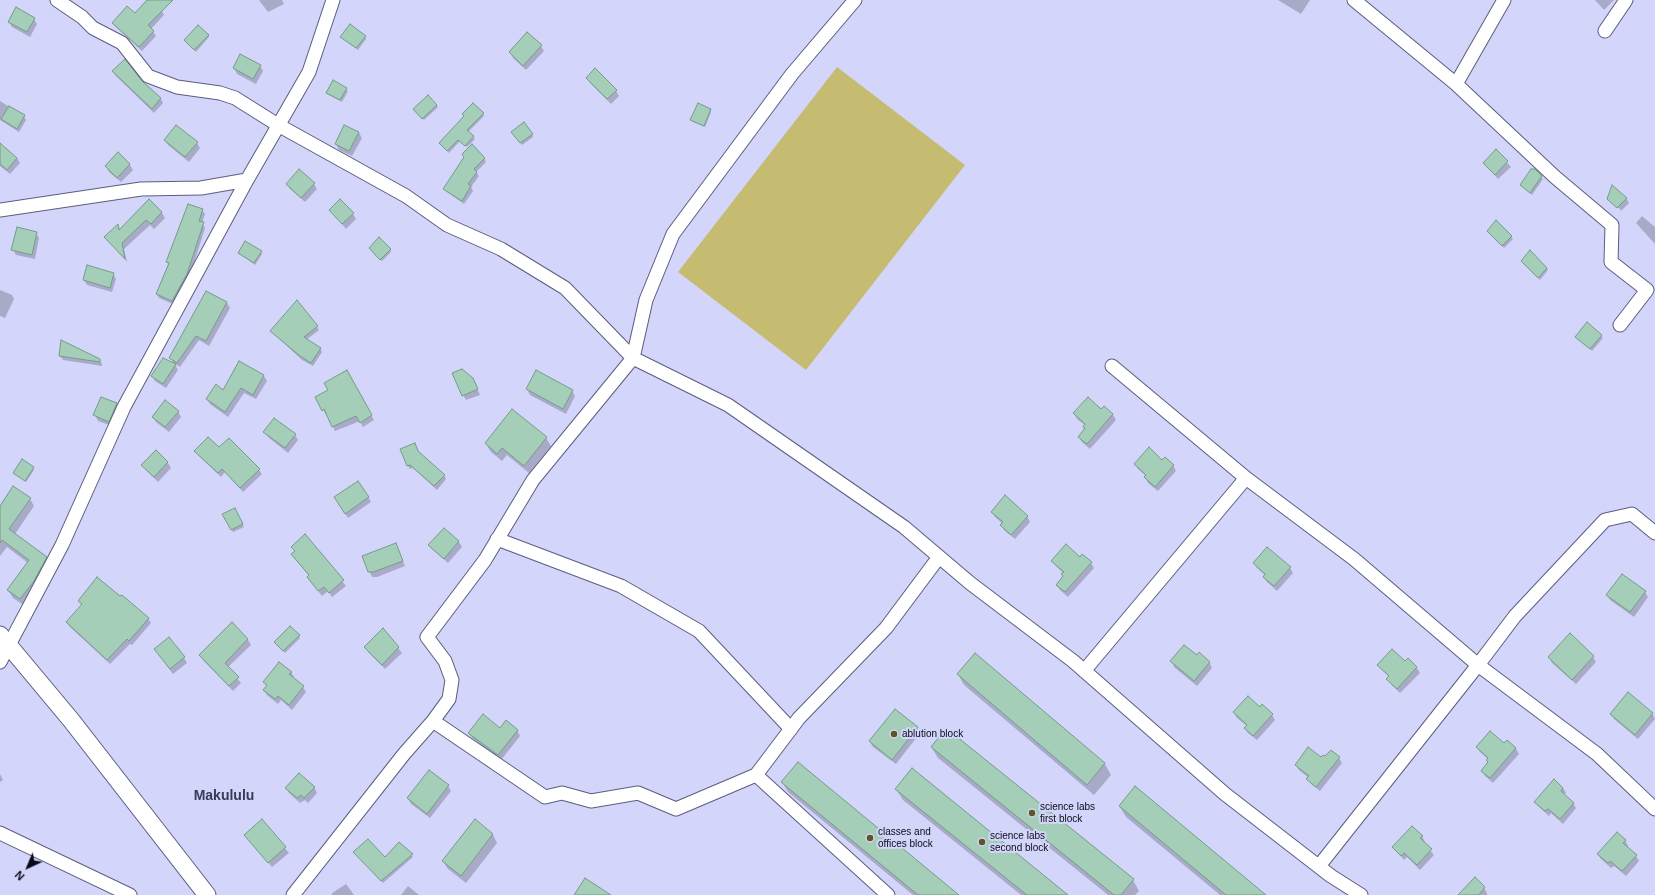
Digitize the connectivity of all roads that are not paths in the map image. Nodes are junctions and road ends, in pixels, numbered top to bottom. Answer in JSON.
{"nodes":[{"id":1,"x":57,"y":0,"type":"edge"},
{"id":2,"x":333,"y":0,"type":"edge"},
{"id":3,"x":855,"y":0,"type":"edge"},
{"id":4,"x":1354,"y":0,"type":"edge"},
{"id":5,"x":1504,"y":0,"type":"edge"},
{"id":6,"x":1626,"y":0,"type":"edge"},
{"id":7,"x":1605,"y":31,"type":"dead end"},
{"id":8,"x":1456,"y":84,"type":"junction"},
{"id":9,"x":278,"y":125,"type":"junction"},
{"id":10,"x":247,"y":180,"type":"junction"},
{"id":11,"x":0,"y":210,"type":"edge"},
{"id":12,"x":1620,"y":325,"type":"dead end"},
{"id":13,"x":633,"y":358,"type":"junction"},
{"id":14,"x":1112,"y":366,"type":"dead end"},
{"id":15,"x":1246,"y":478,"type":"junction"},
{"id":16,"x":1655,"y":533,"type":"edge"},
{"id":17,"x":497,"y":539,"type":"junction"},
{"id":18,"x":939,"y":557,"type":"junction"},
{"id":19,"x":4,"y":640,"type":"edge"},
{"id":20,"x":0,"y":662,"type":"edge"},
{"id":21,"x":1478,"y":665,"type":"junction"},
{"id":22,"x":1084,"y":671,"type":"junction"},
{"id":23,"x":433,"y":722,"type":"junction"},
{"id":24,"x":791,"y":729,"type":"junction"},
{"id":25,"x":756,"y":775,"type":"junction"},
{"id":26,"x":1655,"y":810,"type":"edge"},
{"id":27,"x":0,"y":833,"type":"edge"},
{"id":28,"x":1319,"y":866,"type":"junction"},
{"id":29,"x":130,"y":895,"type":"edge"},
{"id":30,"x":206,"y":895,"type":"edge"},
{"id":31,"x":293,"y":895,"type":"edge"},
{"id":32,"x":888,"y":895,"type":"edge"},
{"id":33,"x":1361,"y":895,"type":"edge"}],
"edges":[{"from":1,"to":9,"type":"street"},
{"from":2,"to":9,"type":"street"},
{"from":3,"to":13,"type":"street"},
{"from":4,"to":8,"type":"street"},
{"from":5,"to":8,"type":"street"},
{"from":6,"to":7,"type":"street"},
{"from":8,"to":12,"type":"street"},
{"from":9,"to":10,"type":"street"},
{"from":9,"to":13,"type":"street"},
{"from":10,"to":11,"type":"street"},
{"from":10,"to":19,"type":"street"},
{"from":13,"to":17,"type":"street"},
{"from":13,"to":18,"type":"street"},
{"from":14,"to":15,"type":"street"},
{"from":15,"to":21,"type":"street"},
{"from":15,"to":22,"type":"street"},
{"from":16,"to":21,"type":"street"},
{"from":17,"to":23,"type":"street"},
{"from":17,"to":24,"type":"street"},
{"from":18,"to":22,"type":"street"},
{"from":18,"to":24,"type":"street"},
{"from":19,"to":20,"type":"street"},
{"from":19,"to":30,"type":"street"},
{"from":21,"to":26,"type":"street"},
{"from":21,"to":28,"type":"street"},
{"from":22,"to":28,"type":"street"},
{"from":23,"to":25,"type":"street"},
{"from":23,"to":31,"type":"street"},
{"from":24,"to":25,"type":"street"},
{"from":25,"to":32,"type":"street"},
{"from":27,"to":29,"type":"street"},
{"from":28,"to":33,"type":"street"}]}
